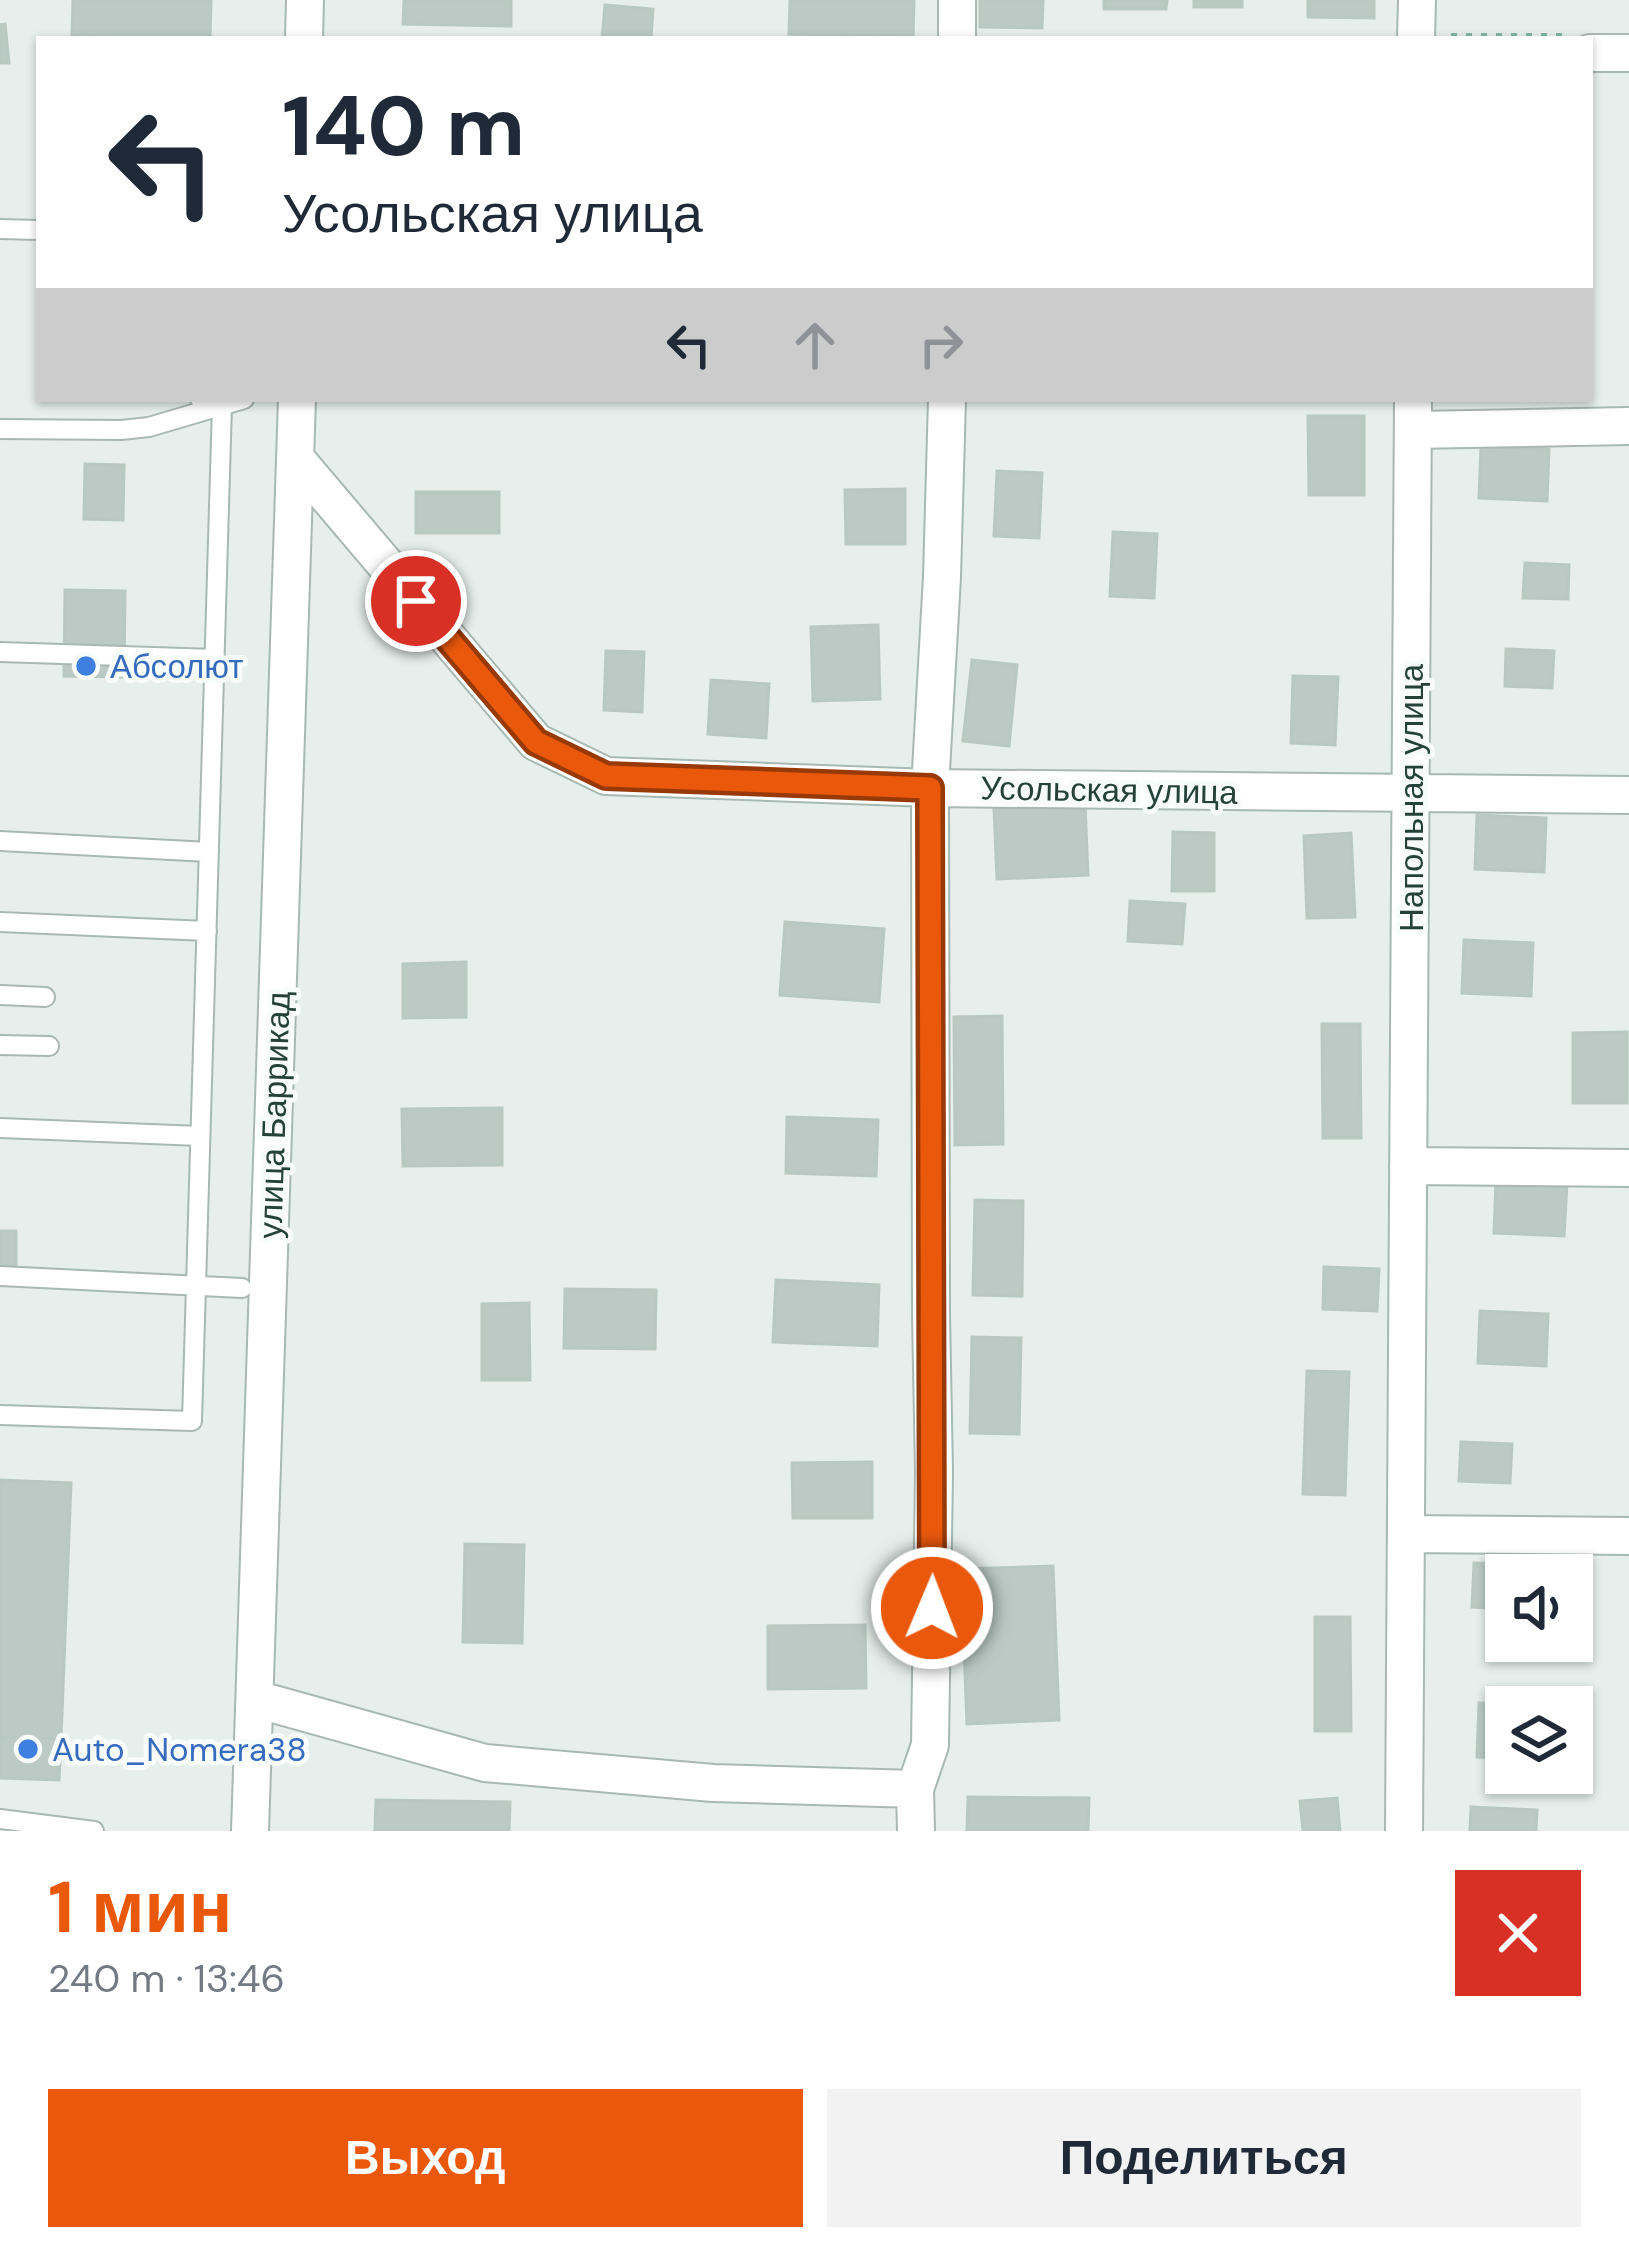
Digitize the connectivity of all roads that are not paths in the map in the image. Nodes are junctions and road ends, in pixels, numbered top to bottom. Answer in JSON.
{"nodes":[{"id":1,"x":305,"y":0,"type":"edge"},
{"id":2,"x":957,"y":0,"type":"edge"},
{"id":3,"x":1417,"y":0,"type":"edge"},
{"id":4,"x":304,"y":36,"type":"edge"},
{"id":5,"x":957,"y":36,"type":"edge"},
{"id":6,"x":1425,"y":36,"type":"edge"},
{"id":7,"x":1593,"y":47,"type":"edge"},
{"id":8,"x":1629,"y":53,"type":"edge"},
{"id":9,"x":0,"y":230,"type":"edge"},
{"id":10,"x":36,"y":230,"type":"edge"},
{"id":11,"x":211,"y":402,"type":"edge"},
{"id":12,"x":233,"y":402,"type":"edge"},
{"id":13,"x":297,"y":402,"type":"edge"},
{"id":14,"x":947,"y":402,"type":"edge"},
{"id":15,"x":222,"y":405,"type":"junction"},
{"id":16,"x":1413,"y":414,"type":"edge"},
{"id":17,"x":1629,"y":426,"type":"edge"},
{"id":18,"x":0,"y":429,"type":"edge"},
{"id":19,"x":296,"y":459,"type":"junction"},
{"id":20,"x":0,"y":652,"type":"edge"},
{"id":21,"x":214,"y":659,"type":"junction"},
{"id":22,"x":930,"y":788,"type":"junction"},
{"id":23,"x":1411,"y":794,"type":"junction"},
{"id":24,"x":1629,"y":795,"type":"edge"},
{"id":25,"x":0,"y":841,"type":"edge"},
{"id":26,"x":209,"y":852,"type":"junction"},
{"id":27,"x":0,"y":922,"type":"edge"},
{"id":28,"x":207,"y":931,"type":"junction"},
{"id":29,"x":0,"y":995,"type":"edge"},
{"id":30,"x":45,"y":997,"type":"dead end"},
{"id":31,"x":0,"y":1045,"type":"edge"},
{"id":32,"x":49,"y":1046,"type":"dead end"},
{"id":33,"x":0,"y":1127,"type":"edge"},
{"id":34,"x":200,"y":1136,"type":"junction"},
{"id":35,"x":1408,"y":1166,"type":"junction"},
{"id":36,"x":1629,"y":1168,"type":"edge"},
{"id":37,"x":0,"y":1276,"type":"edge"},
{"id":38,"x":196,"y":1285,"type":"junction"},
{"id":39,"x":242,"y":1288,"type":"dead end"},
{"id":40,"x":0,"y":1415,"type":"edge"},
{"id":41,"x":1406,"y":1534,"type":"junction"},
{"id":42,"x":1629,"y":1536,"type":"edge"},
{"id":43,"x":256,"y":1699,"type":"junction"},
{"id":44,"x":915,"y":1789,"type":"junction"},
{"id":45,"x":0,"y":1819,"type":"edge"},
{"id":46,"x":94,"y":1831,"type":"edge"},
{"id":47,"x":250,"y":1831,"type":"edge"},
{"id":48,"x":916,"y":1831,"type":"edge"},
{"id":49,"x":1404,"y":1831,"type":"edge"}],
"edges":[{"from":1,"to":4,"type":"street"},
{"from":2,"to":5,"type":"street"},
{"from":3,"to":6,"type":"street"},
{"from":7,"to":8,"type":"street"},
{"from":9,"to":10,"type":"lane"},
{"from":11,"to":15,"type":"lane"},
{"from":12,"to":15,"type":"lane"},
{"from":13,"to":19,"type":"street","name":"улица Баррикад"},
{"from":14,"to":22,"type":"street"},
{"from":15,"to":18,"type":"lane"},
{"from":15,"to":21,"type":"lane"},
{"from":16,"to":17,"type":"street","name":"Напольная улица"},
{"from":16,"to":23,"type":"street","name":"Напольная улица"},
{"from":19,"to":22,"type":"street","name":"Усольская улица"},
{"from":19,"to":43,"type":"street","name":"улица Баррикад"},
{"from":20,"to":21,"type":"lane"},
{"from":21,"to":26,"type":"lane"},
{"from":22,"to":23,"type":"street","name":"Усольская улица"},
{"from":22,"to":44,"type":"street"},
{"from":23,"to":24,"type":"street","name":"Усольская улица"},
{"from":23,"to":35,"type":"street","name":"Напольная улица"},
{"from":25,"to":26,"type":"lane"},
{"from":26,"to":28,"type":"lane"},
{"from":27,"to":28,"type":"lane"},
{"from":28,"to":34,"type":"lane"},
{"from":29,"to":30,"type":"lane"},
{"from":31,"to":32,"type":"lane"},
{"from":33,"to":34,"type":"lane"},
{"from":34,"to":38,"type":"lane"},
{"from":35,"to":36,"type":"street"},
{"from":35,"to":41,"type":"street","name":"Напольная улица"},
{"from":37,"to":38,"type":"lane"},
{"from":38,"to":39,"type":"lane"},
{"from":38,"to":40,"type":"lane"},
{"from":41,"to":42,"type":"street"},
{"from":41,"to":49,"type":"street","name":"Напольная улица"},
{"from":43,"to":44,"type":"street"},
{"from":43,"to":47,"type":"street","name":"улица Баррикад"},
{"from":44,"to":48,"type":"street"},
{"from":45,"to":46,"type":"lane"}]}
